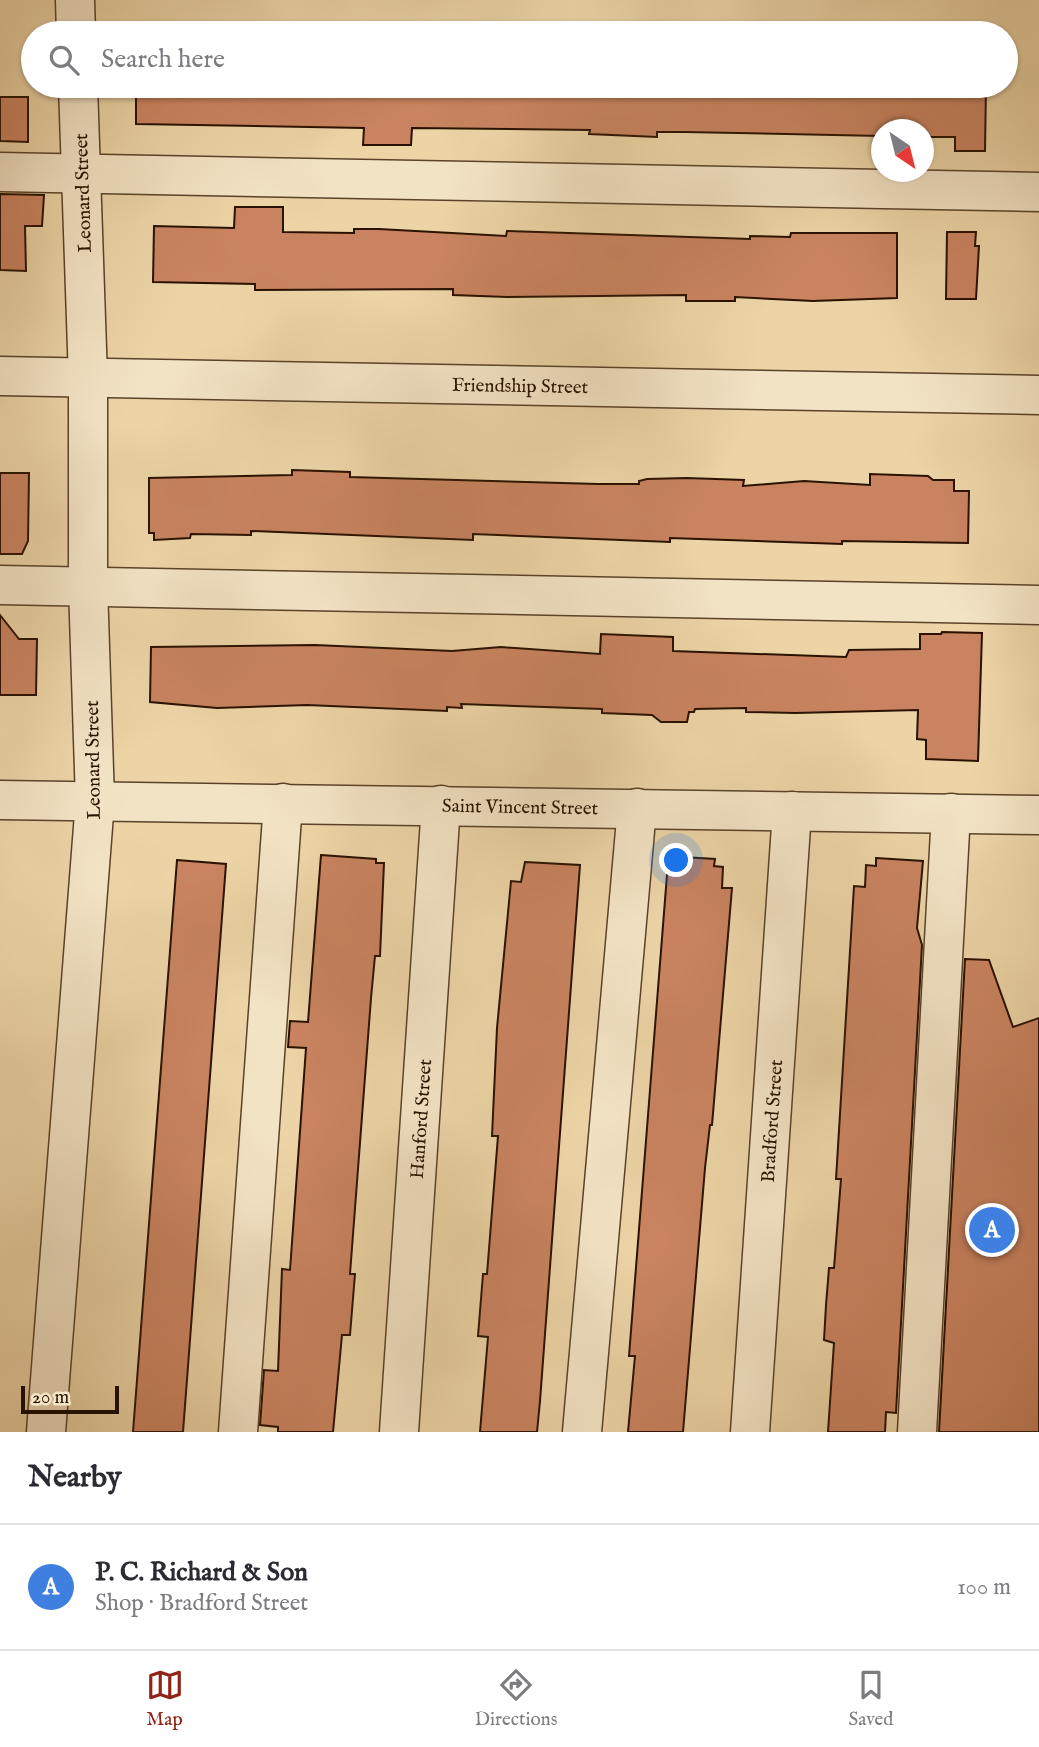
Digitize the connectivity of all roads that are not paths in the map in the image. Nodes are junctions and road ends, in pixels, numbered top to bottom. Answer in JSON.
{"nodes":[{"id":1,"x":75,"y":0,"type":"edge"},
{"id":2,"x":76,"y":21,"type":"edge"},
{"id":3,"x":78,"y":98,"type":"edge"},
{"id":4,"x":0,"y":172,"type":"edge"},
{"id":5,"x":81,"y":172,"type":"junction"},
{"id":6,"x":1039,"y":192,"type":"edge"},
{"id":7,"x":0,"y":376,"type":"edge"},
{"id":8,"x":88,"y":378,"type":"junction"},
{"id":9,"x":1039,"y":395,"type":"edge"},
{"id":10,"x":0,"y":585,"type":"edge"},
{"id":11,"x":88,"y":586,"type":"junction"},
{"id":12,"x":1039,"y":605,"type":"edge"},
{"id":13,"x":0,"y":800,"type":"edge"},
{"id":14,"x":95,"y":801,"type":"junction"},
{"id":15,"x":284,"y":803,"type":"junction"},
{"id":16,"x":441,"y":805,"type":"junction"},
{"id":17,"x":637,"y":808,"type":"junction"},
{"id":18,"x":792,"y":811,"type":"junction"},
{"id":19,"x":951,"y":813,"type":"junction"},
{"id":20,"x":1039,"y":815,"type":"edge"},
{"id":21,"x":47,"y":1432,"type":"edge"},
{"id":22,"x":238,"y":1432,"type":"edge"},
{"id":23,"x":399,"y":1432,"type":"edge"},
{"id":24,"x":582,"y":1432,"type":"edge"},
{"id":25,"x":750,"y":1432,"type":"edge"},
{"id":26,"x":917,"y":1432,"type":"edge"}],
"edges":[{"from":1,"to":2,"type":"street"},
{"from":3,"to":5,"type":"street","name":"Leonard Street"},
{"from":4,"to":5,"type":"street"},
{"from":5,"to":6,"type":"street"},
{"from":5,"to":8,"type":"street","name":"Leonard Street"},
{"from":7,"to":8,"type":"street","name":"Friendship Street"},
{"from":8,"to":9,"type":"street","name":"Friendship Street"},
{"from":8,"to":11,"type":"street","name":"Leonard Street"},
{"from":10,"to":11,"type":"street"},
{"from":11,"to":12,"type":"street"},
{"from":11,"to":14,"type":"street","name":"Leonard Street"},
{"from":13,"to":14,"type":"street","name":"Saint Vincent Street"},
{"from":14,"to":15,"type":"street","name":"Saint Vincent Street"},
{"from":14,"to":21,"type":"street","name":"Leonard Street"},
{"from":15,"to":16,"type":"street","name":"Saint Vincent Street"},
{"from":15,"to":22,"type":"street"},
{"from":16,"to":17,"type":"street","name":"Saint Vincent Street"},
{"from":16,"to":23,"type":"street","name":"Hanford Street"},
{"from":17,"to":18,"type":"street","name":"Saint Vincent Street"},
{"from":17,"to":24,"type":"street"},
{"from":18,"to":19,"type":"street","name":"Saint Vincent Street"},
{"from":18,"to":25,"type":"street","name":"Bradford Street"},
{"from":19,"to":20,"type":"street","name":"Saint Vincent Street"},
{"from":19,"to":26,"type":"street"}]}
